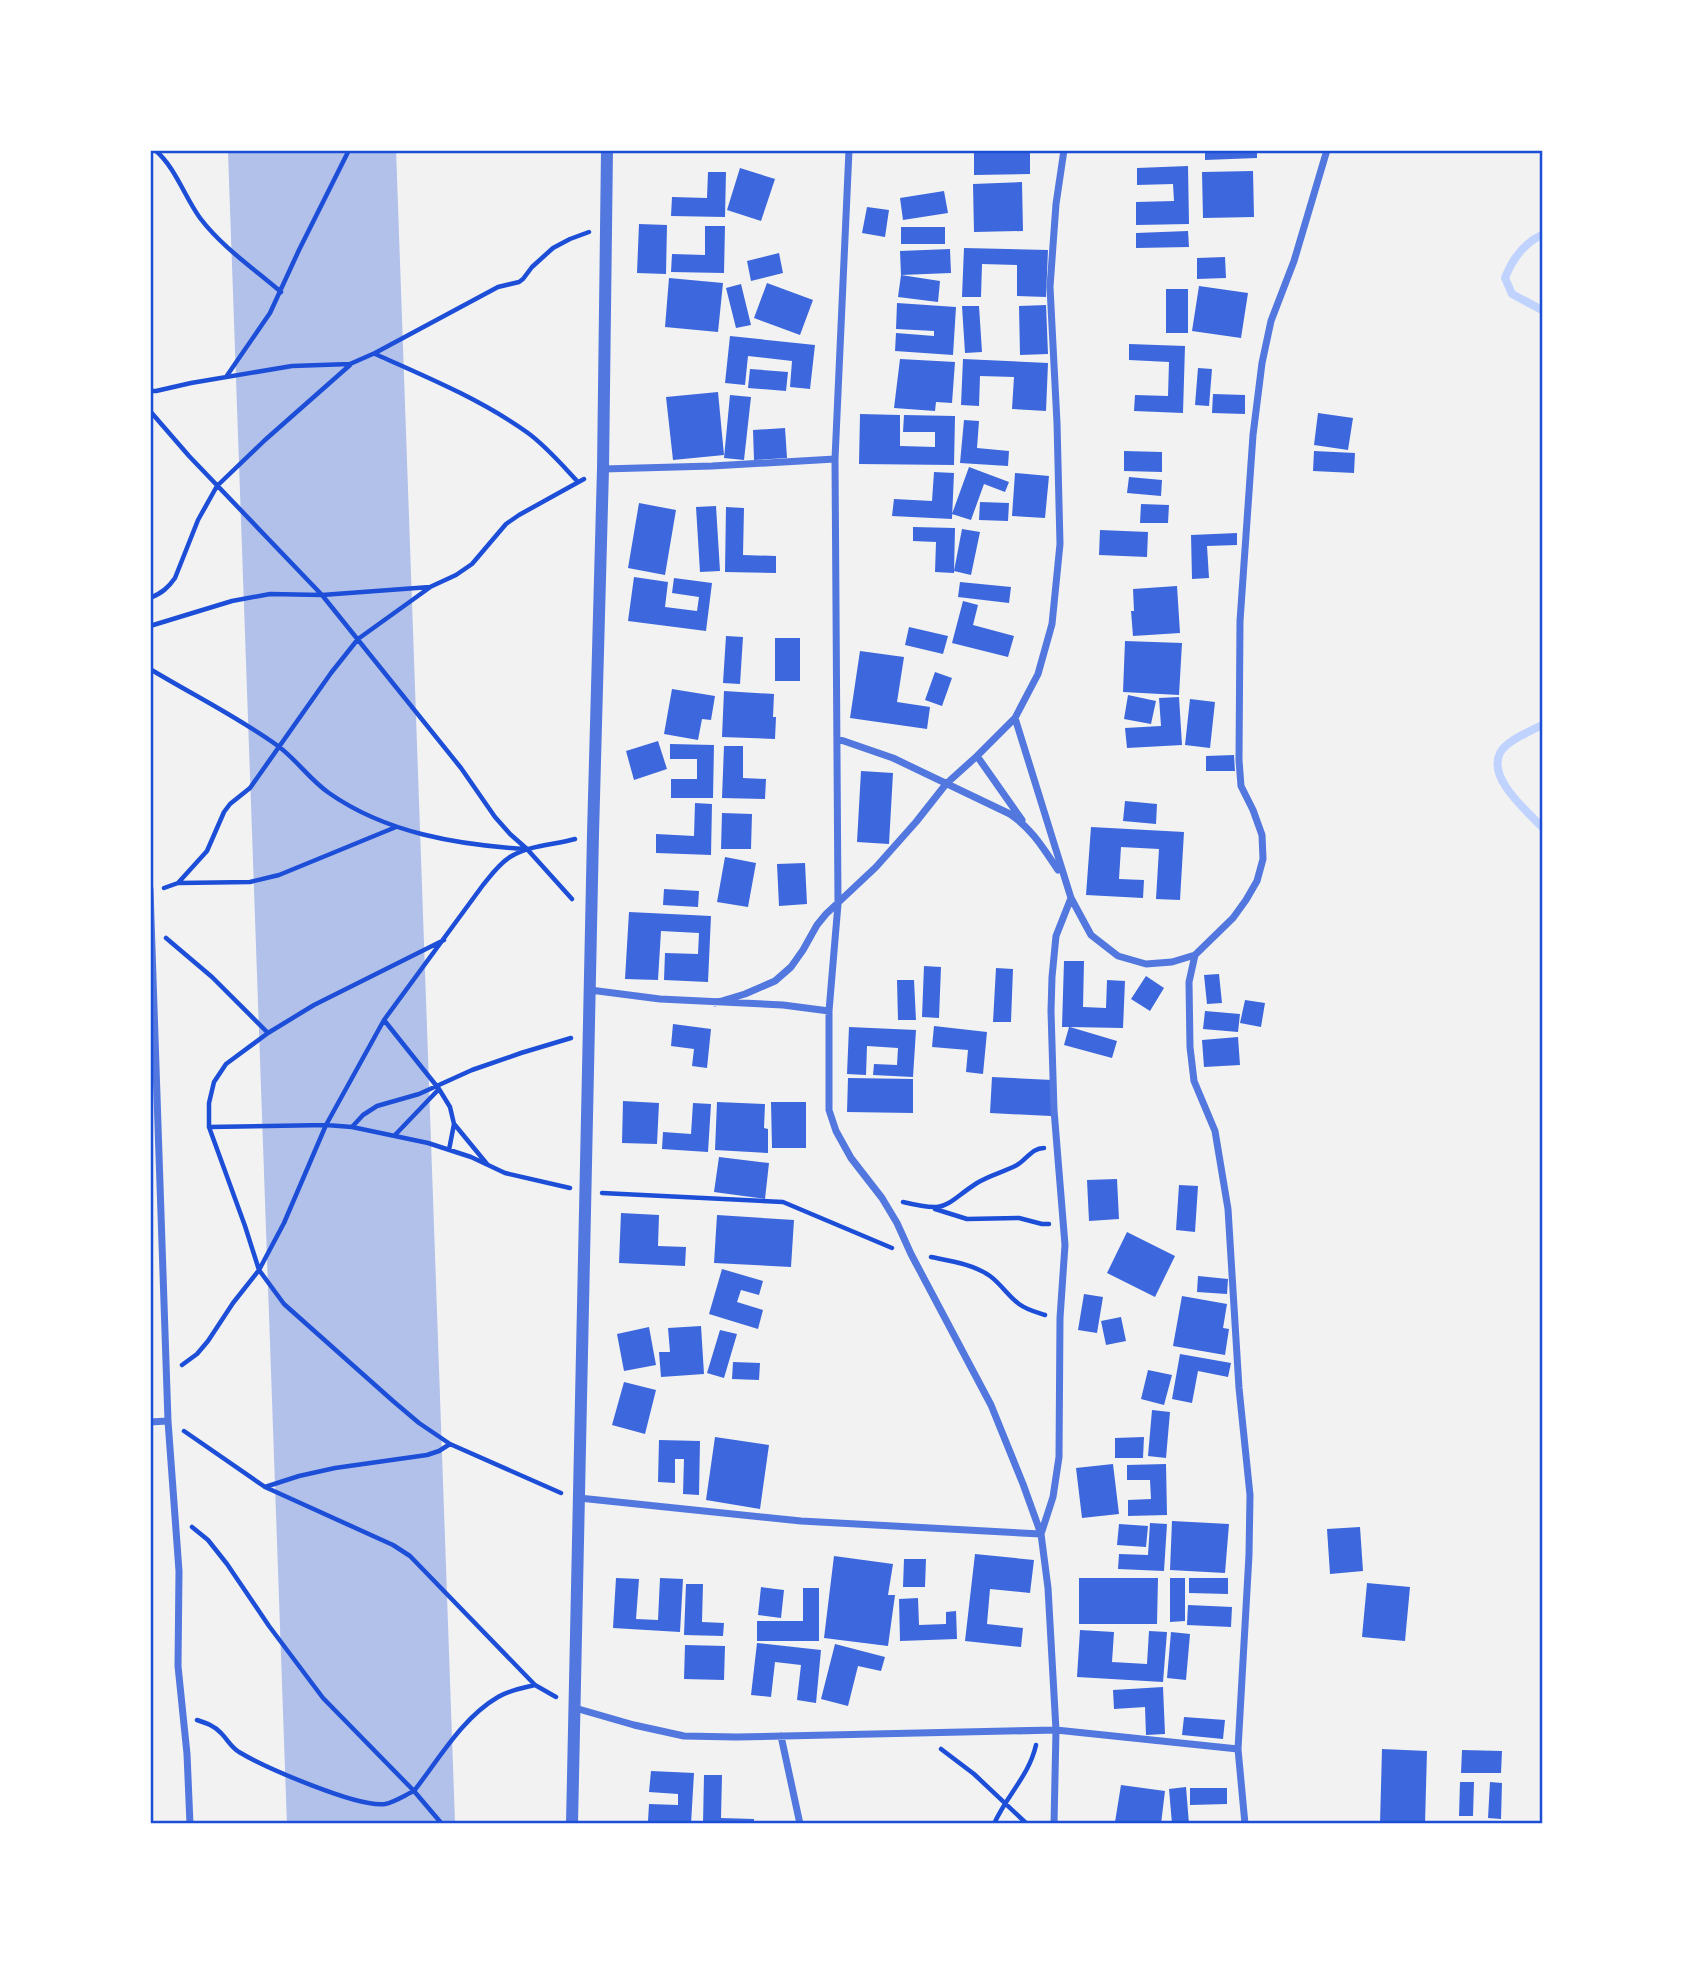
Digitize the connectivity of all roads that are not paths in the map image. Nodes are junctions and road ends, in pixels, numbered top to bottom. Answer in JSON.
{"nodes":[{"id":1,"x":607,"y":150,"type":"edge"},
{"id":2,"x":849,"y":150,"type":"edge"},
{"id":3,"x":1064,"y":150,"type":"edge"},
{"id":4,"x":1327,"y":150,"type":"edge"},
{"id":5,"x":835,"y":460,"type":"junction"},
{"id":6,"x":603,"y":469,"type":"junction"},
{"id":7,"x":1015,"y":718,"type":"junction"},
{"id":8,"x":838,"y":739,"type":"junction"},
{"id":9,"x":977,"y":756,"type":"junction"},
{"id":10,"x":946,"y":784,"type":"junction"},
{"id":11,"x":1024,"y":824,"type":"junction"},
{"id":12,"x":1065,"y":879,"type":"junction"},
{"id":13,"x":151,"y":891,"type":"edge"},
{"id":14,"x":1071,"y":898,"type":"junction"},
{"id":15,"x":838,"y":904,"type":"junction"},
{"id":16,"x":152,"y":927,"type":"edge"},
{"id":17,"x":1195,"y":956,"type":"junction"},
{"id":18,"x":590,"y":990,"type":"junction"},
{"id":19,"x":715,"y":1003,"type":"junction"},
{"id":20,"x":829,"y":1011,"type":"junction"},
{"id":21,"x":155,"y":1145,"type":"edge"},
{"id":22,"x":168,"y":1421,"type":"junction"},
{"id":23,"x":150,"y":1422,"type":"edge"},
{"id":24,"x":579,"y":1498,"type":"junction"},
{"id":25,"x":1041,"y":1534,"type":"junction"},
{"id":26,"x":575,"y":1708,"type":"junction"},
{"id":27,"x":1056,"y":1730,"type":"junction"},
{"id":28,"x":781,"y":1736,"type":"junction"},
{"id":29,"x":1238,"y":1749,"type":"junction"},
{"id":30,"x":190,"y":1824,"type":"edge"},
{"id":31,"x":572,"y":1824,"type":"edge"},
{"id":32,"x":800,"y":1824,"type":"edge"},
{"id":33,"x":1054,"y":1824,"type":"edge"},
{"id":34,"x":1245,"y":1824,"type":"edge"}],
"edges":[{"from":1,"to":6,"type":"street"},
{"from":2,"to":5,"type":"street"},
{"from":3,"to":7,"type":"street"},
{"from":4,"to":17,"type":"street"},
{"from":5,"to":6,"type":"street"},
{"from":5,"to":8,"type":"street"},
{"from":6,"to":18,"type":"street"},
{"from":7,"to":9,"type":"street"},
{"from":7,"to":12,"type":"street"},
{"from":8,"to":10,"type":"street"},
{"from":8,"to":15,"type":"street"},
{"from":9,"to":10,"type":"street"},
{"from":9,"to":11,"type":"street"},
{"from":10,"to":11,"type":"street"},
{"from":10,"to":15,"type":"street"},
{"from":11,"to":12,"type":"street"},
{"from":12,"to":14,"type":"street"},
{"from":13,"to":16,"type":"street"},
{"from":14,"to":17,"type":"street"},
{"from":14,"to":25,"type":"street"},
{"from":15,"to":19,"type":"street"},
{"from":15,"to":20,"type":"street"},
{"from":16,"to":21,"type":"street"},
{"from":17,"to":29,"type":"street"},
{"from":18,"to":19,"type":"street"},
{"from":18,"to":24,"type":"street"},
{"from":19,"to":20,"type":"street"},
{"from":20,"to":25,"type":"street"},
{"from":21,"to":22,"type":"street"},
{"from":22,"to":23,"type":"street"},
{"from":22,"to":30,"type":"street"},
{"from":24,"to":25,"type":"street"},
{"from":24,"to":26,"type":"street"},
{"from":25,"to":27,"type":"street"},
{"from":26,"to":28,"type":"street"},
{"from":26,"to":31,"type":"street"},
{"from":27,"to":28,"type":"street"},
{"from":27,"to":29,"type":"street"},
{"from":27,"to":33,"type":"street"},
{"from":28,"to":32,"type":"street"},
{"from":29,"to":34,"type":"street"}]}
